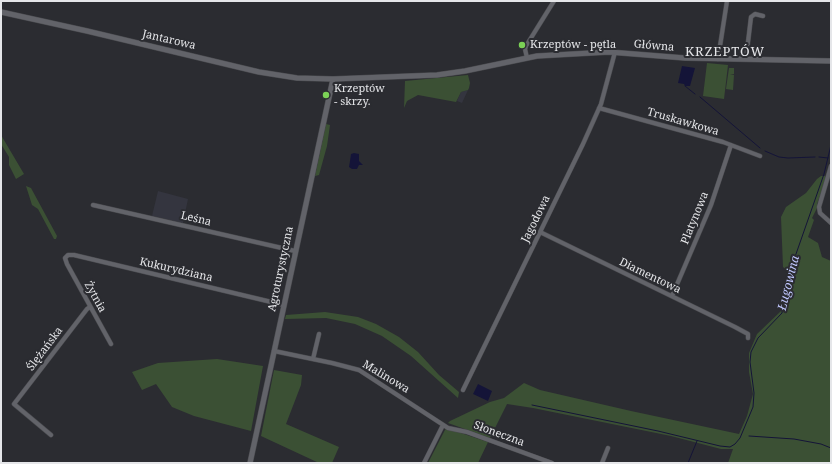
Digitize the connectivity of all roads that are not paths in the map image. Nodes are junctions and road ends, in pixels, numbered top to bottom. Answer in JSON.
{"nodes":[{"id":1,"x":554,"y":1,"type":"edge"},
{"id":2,"x":727,"y":1,"type":"edge"},
{"id":3,"x":1,"y":12,"type":"edge"},
{"id":4,"x":763,"y":16,"type":"dead end"},
{"id":5,"x":615,"y":52,"type":"junction"},
{"id":6,"x":527,"y":58,"type":"junction"},
{"id":7,"x":718,"y":59,"type":"junction"},
{"id":8,"x":746,"y":59,"type":"junction"},
{"id":9,"x":831,"y":61,"type":"edge"},
{"id":10,"x":333,"y":79,"type":"junction"},
{"id":11,"x":599,"y":108,"type":"junction"},
{"id":12,"x":731,"y":145,"type":"junction"},
{"id":13,"x":760,"y":156,"type":"dead end"},
{"id":14,"x":831,"y":166,"type":"edge"},
{"id":15,"x":93,"y":205,"type":"dead end"},
{"id":16,"x":831,"y":223,"type":"edge"},
{"id":17,"x":540,"y":232,"type":"junction"},
{"id":18,"x":295,"y":251,"type":"junction"},
{"id":19,"x":65,"y":258,"type":"joint"},
{"id":20,"x":672,"y":296,"type":"junction"},
{"id":21,"x":284,"y":305,"type":"junction"},
{"id":22,"x":90,"y":307,"type":"junction"},
{"id":23,"x":318,"y":334,"type":"dead end"},
{"id":24,"x":748,"y":338,"type":"dead end"},
{"id":25,"x":111,"y":344,"type":"dead end"},
{"id":26,"x":274,"y":351,"type":"junction"},
{"id":27,"x":313,"y":359,"type":"junction"},
{"id":28,"x":463,"y":390,"type":"dead end"},
{"id":29,"x":443,"y":425,"type":"junction"},
{"id":30,"x":52,"y":435,"type":"dead end"},
{"id":31,"x":608,"y":448,"type":"dead end"},
{"id":32,"x":549,"y":462,"type":"edge"},
{"id":33,"x":250,"y":463,"type":"edge"},
{"id":34,"x":424,"y":463,"type":"edge"},
{"id":35,"x":602,"y":463,"type":"edge"}],
"edges":[{"from":1,"to":6,"type":"street"},
{"from":2,"to":7,"type":"street"},
{"from":3,"to":10,"type":"street","name":"Jantarowa"},
{"from":4,"to":8,"type":"street"},
{"from":5,"to":6,"type":"street","name":"Główna"},
{"from":5,"to":7,"type":"street","name":"Główna"},
{"from":5,"to":11,"type":"street","name":"Jagodowa"},
{"from":6,"to":10,"type":"street","name":"Główna"},
{"from":7,"to":8,"type":"street","name":"Główna"},
{"from":8,"to":9,"type":"street","name":"Główna"},
{"from":10,"to":18,"type":"street","name":"Agroturystyczna"},
{"from":11,"to":12,"type":"street","name":"Truskawkowa"},
{"from":11,"to":17,"type":"street","name":"Jagodowa"},
{"from":12,"to":13,"type":"street","name":"Truskawkowa"},
{"from":12,"to":20,"type":"street","name":"Platynowa"},
{"from":14,"to":16,"type":"street"},
{"from":15,"to":18,"type":"street","name":"Leśna"},
{"from":17,"to":20,"type":"street","name":"Diamentowa"},
{"from":17,"to":28,"type":"street","name":"Jagodowa"},
{"from":18,"to":21,"type":"street","name":"Agroturystyczna"},
{"from":19,"to":21,"type":"street","name":"Kukurydziana"},
{"from":19,"to":22,"type":"street","name":"Żytnia"},
{"from":20,"to":24,"type":"street","name":"Diamentowa"},
{"from":21,"to":26,"type":"street","name":"Agroturystyczna"},
{"from":22,"to":25,"type":"street","name":"Żytnia"},
{"from":22,"to":30,"type":"street","name":"Ślężańska"},
{"from":23,"to":27,"type":"street"},
{"from":26,"to":27,"type":"street","name":"Malinowa"},
{"from":26,"to":33,"type":"street","name":"Agroturystyczna"},
{"from":27,"to":29,"type":"street","name":"Malinowa"},
{"from":29,"to":32,"type":"street","name":"Słoneczna"},
{"from":29,"to":34,"type":"street"},
{"from":31,"to":35,"type":"street"}]}
